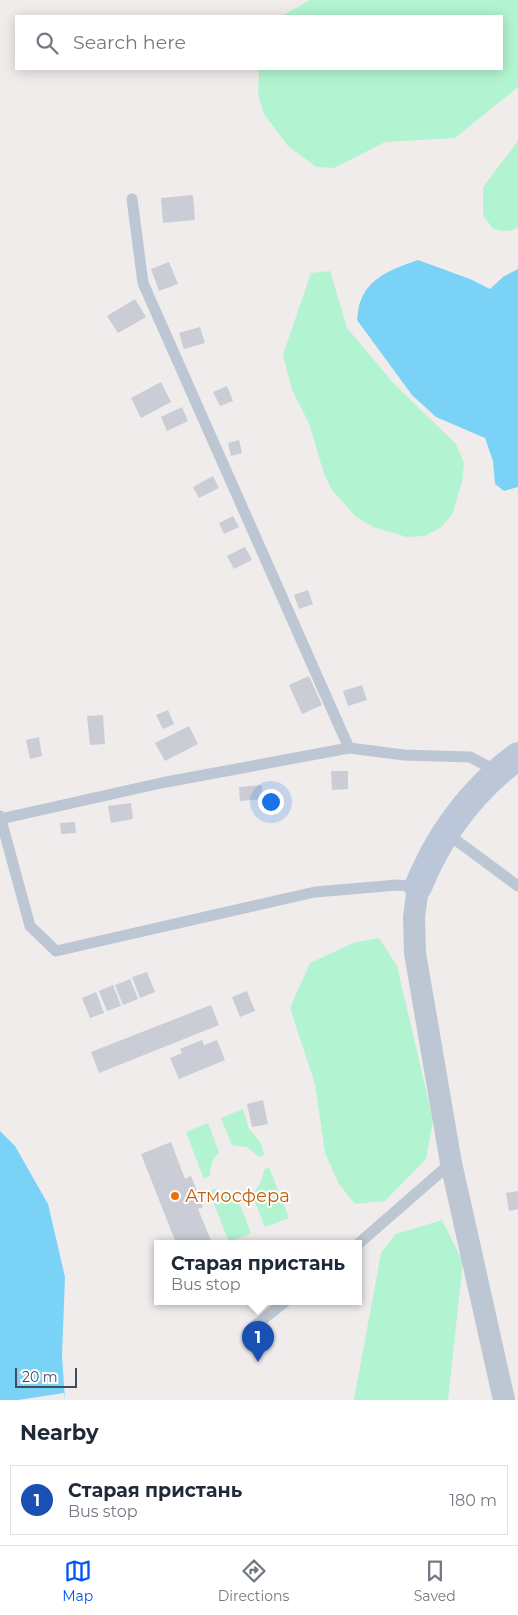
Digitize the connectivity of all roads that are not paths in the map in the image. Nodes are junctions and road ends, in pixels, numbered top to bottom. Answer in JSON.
{"nodes":[{"id":1,"x":132,"y":199,"type":"dead end"},
{"id":2,"x":349,"y":748,"type":"junction"},
{"id":3,"x":508,"y":763,"type":"edge"},
{"id":4,"x":0,"y":817,"type":"edge"},
{"id":5,"x":445,"y":832,"type":"junction"},
{"id":6,"x":518,"y":886,"type":"edge"},
{"id":7,"x":418,"y":887,"type":"junction"},
{"id":8,"x":451,"y":1163,"type":"junction"},
{"id":9,"x":362,"y":1241,"type":"edge"},
{"id":10,"x":281,"y":1305,"type":"edge"},
{"id":11,"x":252,"y":1328,"type":"dead end"},
{"id":12,"x":504,"y":1400,"type":"edge"}],
"edges":[{"from":1,"to":2,"type":"lane"},
{"from":2,"to":3,"type":"lane"},
{"from":2,"to":4,"type":"lane"},
{"from":3,"to":5,"type":"street"},
{"from":4,"to":7,"type":"lane"},
{"from":5,"to":6,"type":"lane"},
{"from":5,"to":7,"type":"street"},
{"from":7,"to":8,"type":"street"},
{"from":8,"to":9,"type":"lane"},
{"from":8,"to":12,"type":"street"},
{"from":10,"to":11,"type":"lane"}]}
